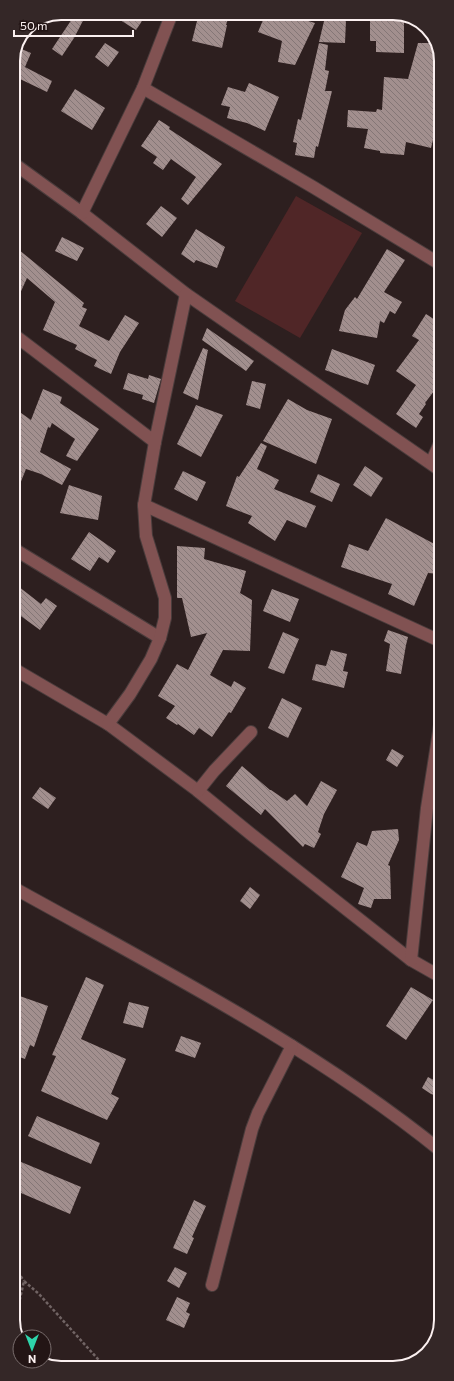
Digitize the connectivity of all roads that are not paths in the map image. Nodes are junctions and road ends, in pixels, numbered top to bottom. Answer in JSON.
{"nodes":[{"id":1,"x":169,"y":20,"type":"edge"},
{"id":2,"x":143,"y":88,"type":"junction"},
{"id":3,"x":20,"y":168,"type":"edge"},
{"id":4,"x":82,"y":213,"type":"junction"},
{"id":5,"x":434,"y":260,"type":"edge"},
{"id":6,"x":186,"y":294,"type":"junction"},
{"id":7,"x":20,"y":339,"type":"edge"},
{"id":8,"x":154,"y":442,"type":"junction"},
{"id":9,"x":434,"y":466,"type":"edge"},
{"id":10,"x":144,"y":505,"type":"junction"},
{"id":11,"x":20,"y":553,"type":"edge"},
{"id":12,"x":160,"y":638,"type":"junction"},
{"id":13,"x":434,"y":638,"type":"edge"},
{"id":14,"x":20,"y":673,"type":"edge"},
{"id":15,"x":108,"y":724,"type":"junction"},
{"id":16,"x":251,"y":732,"type":"dead end"},
{"id":17,"x":434,"y":769,"type":"edge"},
{"id":18,"x":198,"y":791,"type":"junction"},
{"id":19,"x":20,"y":891,"type":"edge"},
{"id":20,"x":411,"y":960,"type":"junction"},
{"id":21,"x":434,"y":973,"type":"edge"},
{"id":22,"x":292,"y":1046,"type":"junction"},
{"id":23,"x":434,"y":1145,"type":"edge"},
{"id":24,"x":212,"y":1285,"type":"dead end"}],
"edges":[{"from":1,"to":2,"type":"street"},
{"from":2,"to":4,"type":"street"},
{"from":2,"to":5,"type":"street"},
{"from":3,"to":4,"type":"street"},
{"from":4,"to":6,"type":"street"},
{"from":6,"to":8,"type":"street"},
{"from":6,"to":9,"type":"street"},
{"from":7,"to":8,"type":"street"},
{"from":8,"to":10,"type":"street"},
{"from":10,"to":12,"type":"street"},
{"from":10,"to":13,"type":"street"},
{"from":11,"to":12,"type":"street"},
{"from":12,"to":15,"type":"street"},
{"from":14,"to":15,"type":"street"},
{"from":15,"to":18,"type":"street"},
{"from":16,"to":18,"type":"street"},
{"from":17,"to":20,"type":"street"},
{"from":18,"to":20,"type":"street"},
{"from":19,"to":22,"type":"street"},
{"from":20,"to":21,"type":"street"},
{"from":22,"to":23,"type":"street"},
{"from":22,"to":24,"type":"street"}]}
